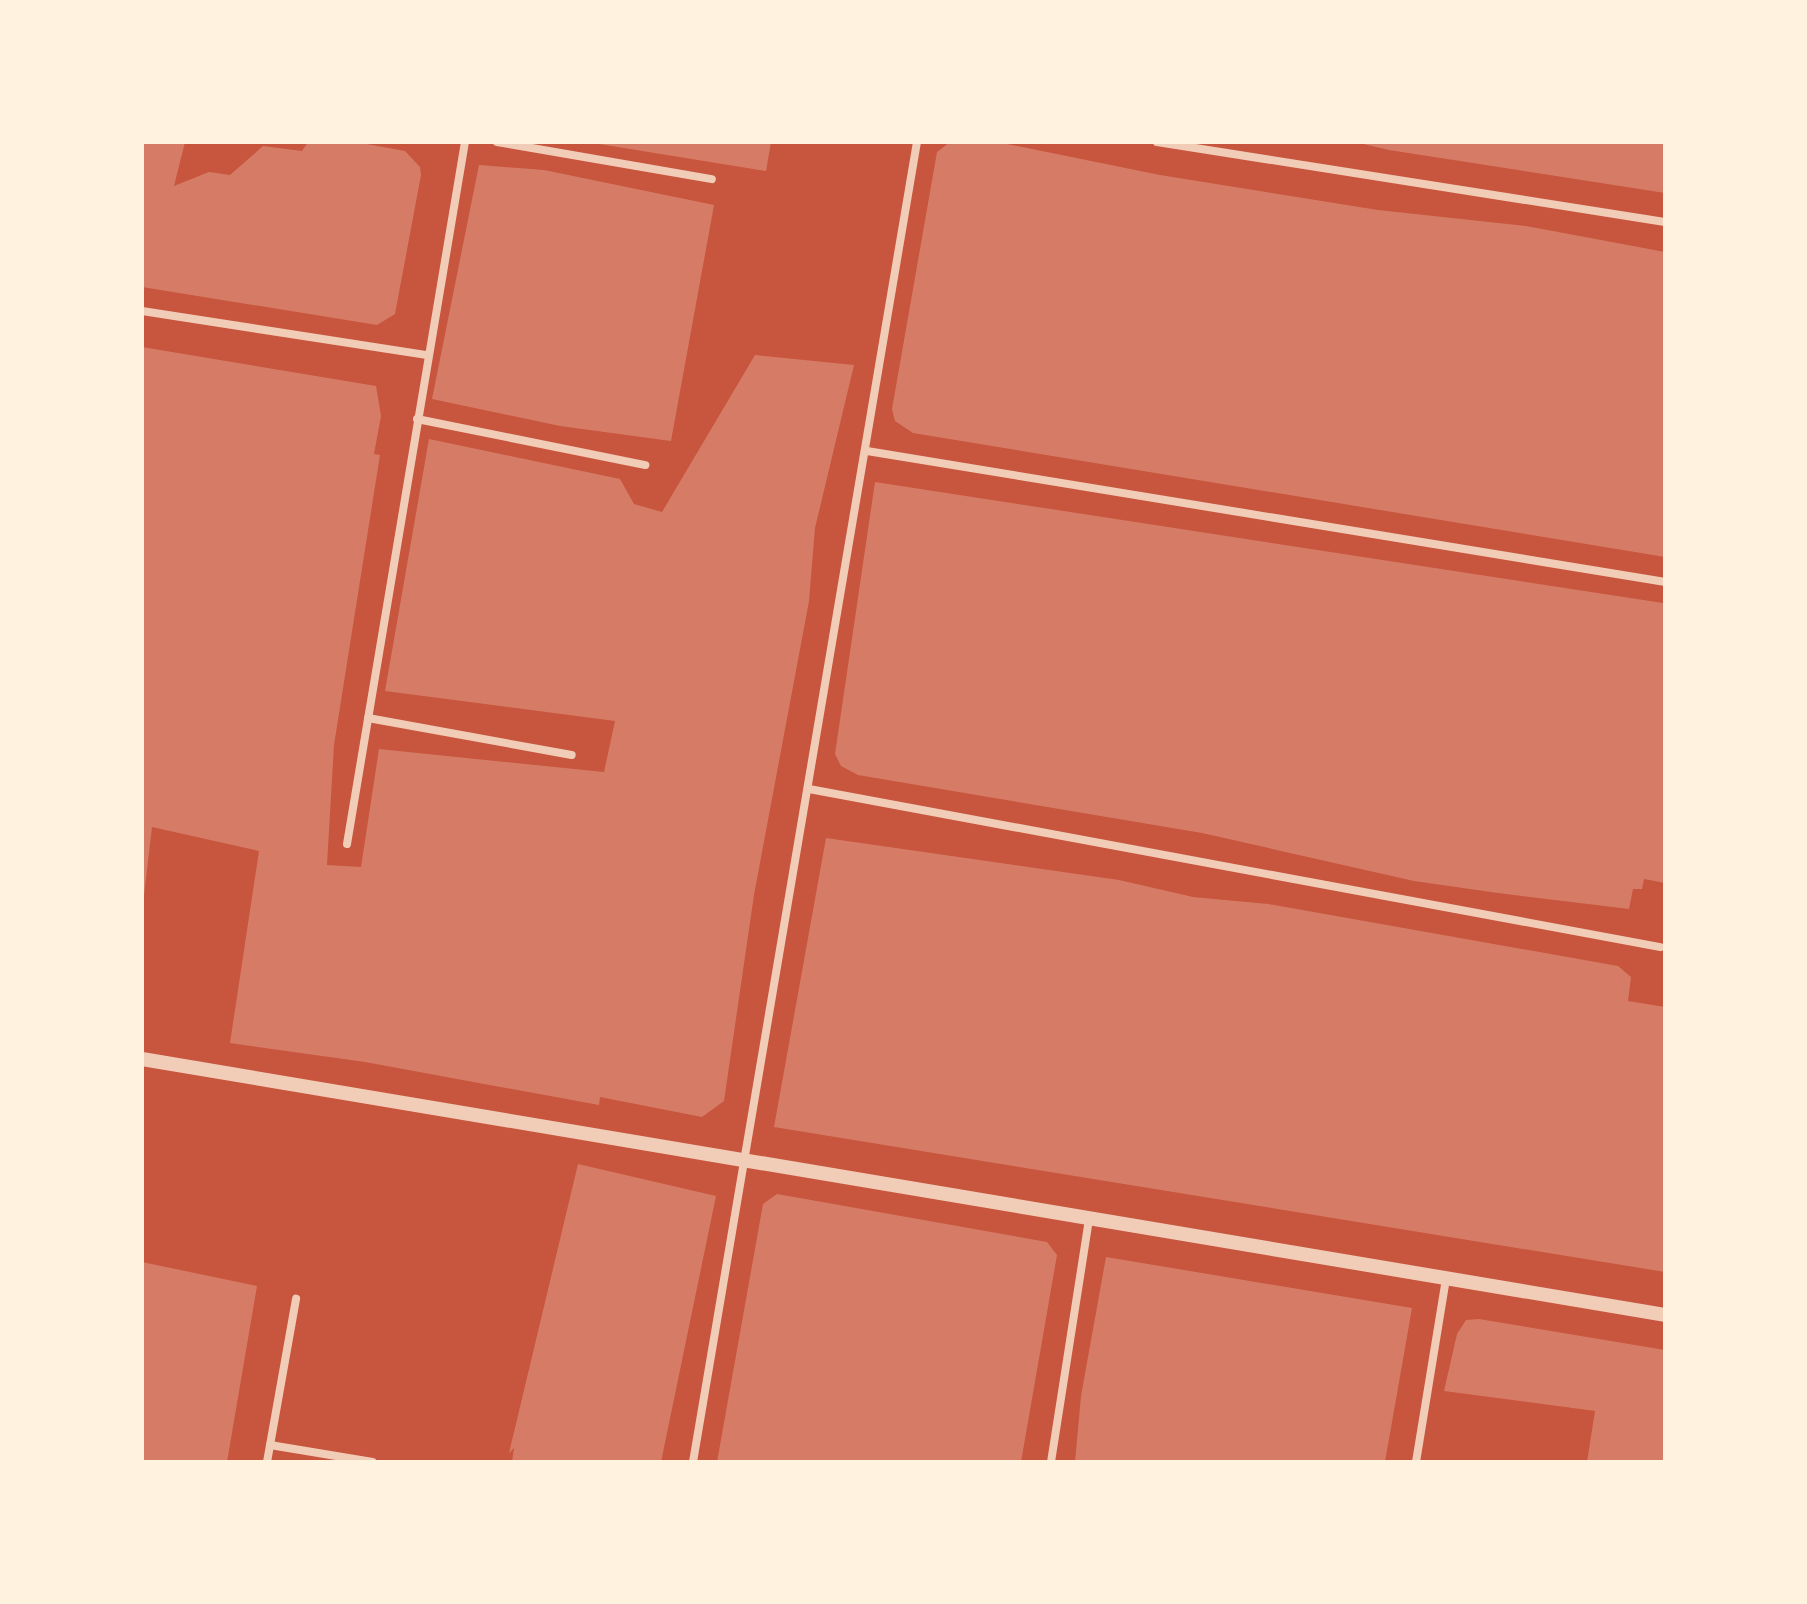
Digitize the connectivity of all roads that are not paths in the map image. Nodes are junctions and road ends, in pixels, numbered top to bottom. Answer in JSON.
{"nodes":[{"id":1,"x":465,"y":142,"type":"edge"},
{"id":2,"x":497,"y":142,"type":"edge"},
{"id":3,"x":917,"y":142,"type":"edge"},
{"id":4,"x":1157,"y":142,"type":"edge"},
{"id":5,"x":712,"y":179,"type":"dead end"},
{"id":6,"x":1665,"y":222,"type":"edge"},
{"id":7,"x":142,"y":311,"type":"edge"},
{"id":8,"x":426,"y":355,"type":"junction"},
{"id":9,"x":417,"y":419,"type":"junction"},
{"id":10,"x":867,"y":451,"type":"junction"},
{"id":11,"x":645,"y":465,"type":"dead end"},
{"id":12,"x":1665,"y":582,"type":"edge"},
{"id":13,"x":368,"y":718,"type":"junction"},
{"id":14,"x":572,"y":755,"type":"dead end"},
{"id":15,"x":809,"y":789,"type":"junction"},
{"id":16,"x":347,"y":844,"type":"dead end"},
{"id":17,"x":1660,"y":947,"type":"dead end"},
{"id":18,"x":142,"y":1059,"type":"edge"},
{"id":19,"x":745,"y":1158,"type":"junction"},
{"id":20,"x":1089,"y":1218,"type":"junction"},
{"id":21,"x":1446,"y":1278,"type":"junction"},
{"id":22,"x":296,"y":1299,"type":"dead end"},
{"id":23,"x":1665,"y":1315,"type":"edge"},
{"id":24,"x":270,"y":1445,"type":"junction"},
{"id":25,"x":267,"y":1462,"type":"edge"},
{"id":26,"x":373,"y":1462,"type":"edge"},
{"id":27,"x":693,"y":1462,"type":"edge"},
{"id":28,"x":1051,"y":1462,"type":"edge"},
{"id":29,"x":1416,"y":1462,"type":"edge"}],
"edges":[{"from":1,"to":8,"type":"street"},
{"from":2,"to":5,"type":"street"},
{"from":3,"to":10,"type":"street"},
{"from":4,"to":6,"type":"street"},
{"from":7,"to":8,"type":"street"},
{"from":8,"to":9,"type":"street"},
{"from":9,"to":11,"type":"street"},
{"from":9,"to":13,"type":"street"},
{"from":10,"to":12,"type":"street"},
{"from":10,"to":15,"type":"street"},
{"from":13,"to":14,"type":"street"},
{"from":13,"to":16,"type":"street"},
{"from":15,"to":17,"type":"street"},
{"from":15,"to":19,"type":"street"},
{"from":18,"to":19,"type":"street"},
{"from":19,"to":20,"type":"street"},
{"from":19,"to":27,"type":"street"},
{"from":20,"to":21,"type":"street"},
{"from":20,"to":28,"type":"street"},
{"from":21,"to":23,"type":"street"},
{"from":21,"to":29,"type":"street"},
{"from":22,"to":24,"type":"street"},
{"from":24,"to":25,"type":"street"},
{"from":24,"to":26,"type":"street"}]}
